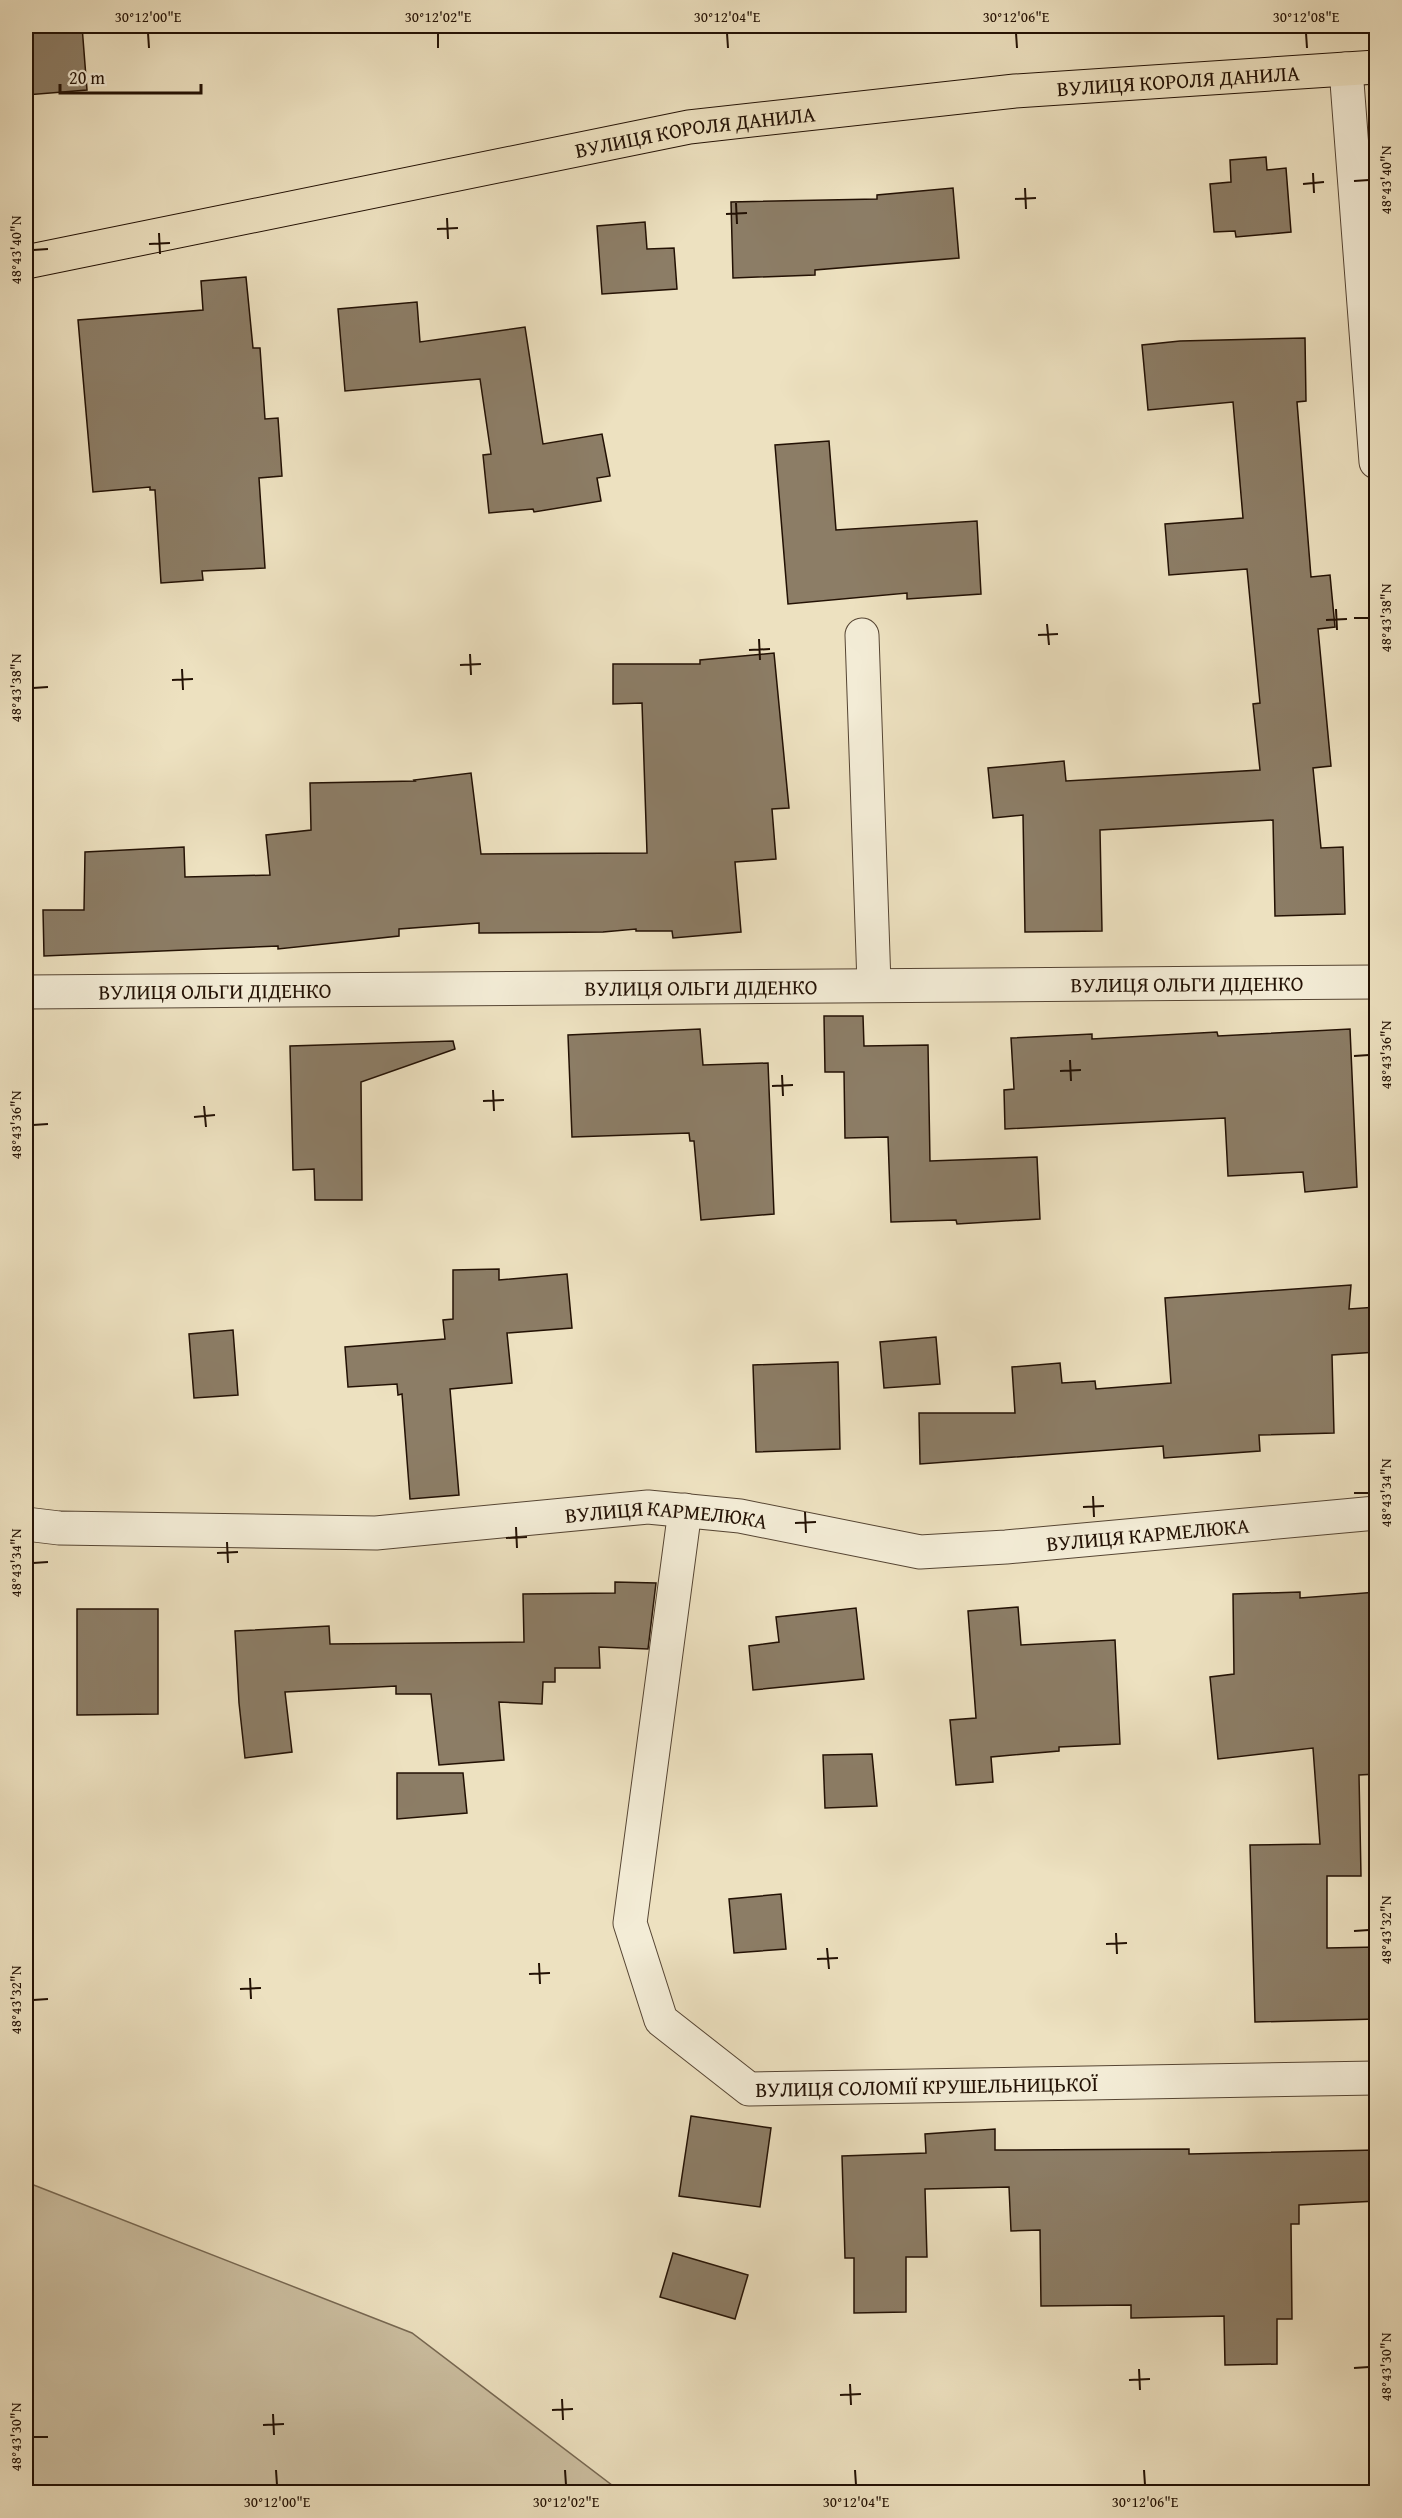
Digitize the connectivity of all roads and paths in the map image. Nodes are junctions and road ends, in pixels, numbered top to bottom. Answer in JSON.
{"nodes":[{"id":1,"x":1361,"y":68,"type":"edge"},
{"id":2,"x":26,"y":262,"type":"edge"},
{"id":3,"x":1377,"y":462,"type":"edge"},
{"id":4,"x":862,"y":635,"type":"dead end"},
{"id":5,"x":1377,"y":982,"type":"edge"},
{"id":6,"x":874,"y":984,"type":"junction"},
{"id":7,"x":26,"y":992,"type":"edge"},
{"id":8,"x":685,"y":1510,"type":"junction"},
{"id":9,"x":1377,"y":1513,"type":"edge"},
{"id":10,"x":26,"y":1524,"type":"edge"},
{"id":11,"x":1377,"y":2078,"type":"edge"}],
"edges":[{"from":1,"to":2,"type":"main road","name":"ВУЛИЦЯ КОРОЛЯ ДАНИЛА"},
{"from":1,"to":3,"type":"street"},
{"from":4,"to":6,"type":"street"},
{"from":5,"to":6,"type":"street","name":"ВУЛИЦЯ ОЛЬГИ ДІДЕНКО"},
{"from":6,"to":7,"type":"street","name":"ВУЛИЦЯ ОЛЬГИ ДІДЕНКО"},
{"from":8,"to":9,"type":"street","name":"ВУЛИЦЯ КАРМЕЛЮКА"},
{"from":8,"to":10,"type":"street","name":"ВУЛИЦЯ КАРМЕЛЮКА"},
{"from":8,"to":11,"type":"street","name":"ВУЛИЦЯ СОЛОМІЇ КРУШЕЛЬНИЦЬКОЇ"}]}
